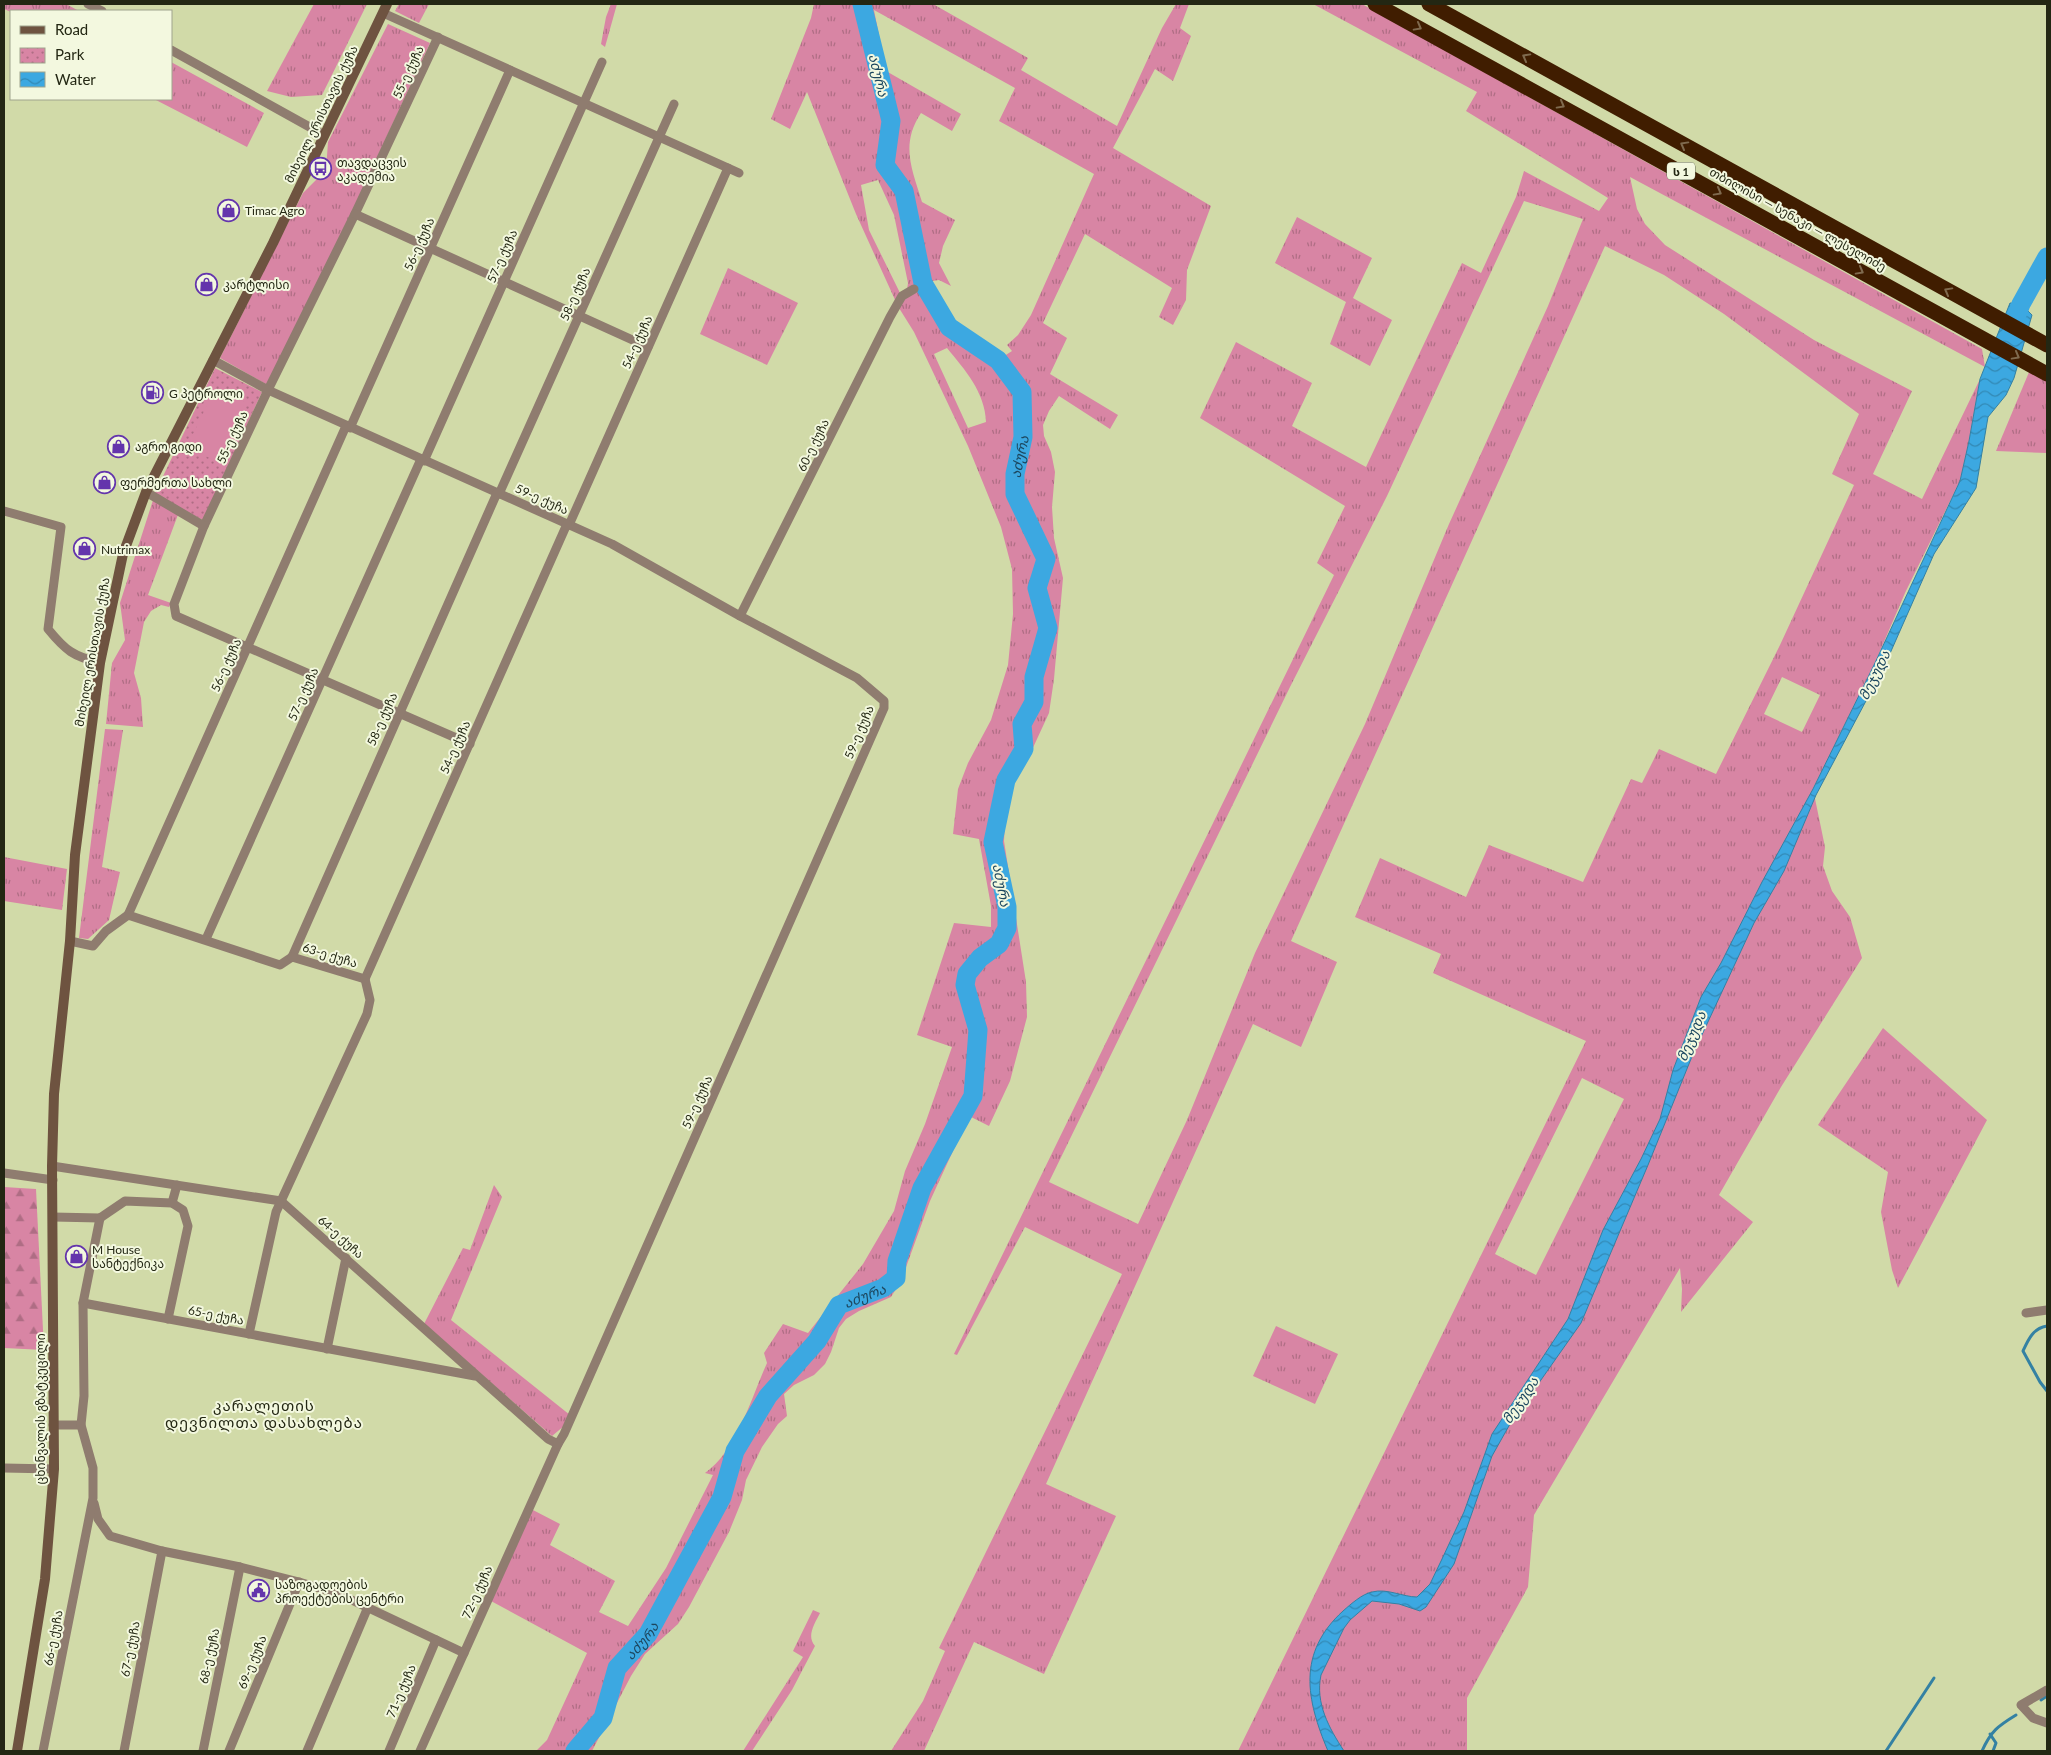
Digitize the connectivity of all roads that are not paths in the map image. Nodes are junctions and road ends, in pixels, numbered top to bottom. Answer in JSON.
{"nodes":[{"id":1,"x":88,"y":4,"type":"edge"},
{"id":2,"x":1375,"y":4,"type":"edge"},
{"id":3,"x":1429,"y":4,"type":"edge"},
{"id":4,"x":385,"y":8,"type":"edge"},
{"id":5,"x":100,"y":10,"type":"edge"},
{"id":6,"x":438,"y":37,"type":"junction"},
{"id":7,"x":172,"y":51,"type":"edge"},
{"id":8,"x":602,"y":62,"type":"dead end"},
{"id":9,"x":510,"y":70,"type":"junction"},
{"id":10,"x":584,"y":103,"type":"junction"},
{"id":11,"x":674,"y":104,"type":"dead end"},
{"id":12,"x":324,"y":135,"type":"junction"},
{"id":13,"x":659,"y":137,"type":"junction"},
{"id":14,"x":728,"y":168,"type":"junction"},
{"id":15,"x":739,"y":173,"type":"dead end"},
{"id":16,"x":355,"y":214,"type":"junction"},
{"id":17,"x":430,"y":249,"type":"junction"},
{"id":18,"x":504,"y":282,"type":"junction"},
{"id":19,"x":914,"y":289,"type":"dead end"},
{"id":20,"x":579,"y":316,"type":"junction"},
{"id":21,"x":2047,"y":345,"type":"edge"},
{"id":22,"x":648,"y":347,"type":"junction"},
{"id":23,"x":213,"y":360,"type":"junction"},
{"id":24,"x":2047,"y":374,"type":"edge"},
{"id":25,"x":268,"y":390,"type":"junction"},
{"id":26,"x":348,"y":427,"type":"junction"},
{"id":27,"x":423,"y":460,"type":"junction"},
{"id":28,"x":146,"y":492,"type":"junction"},
{"id":29,"x":498,"y":493,"type":"junction"},
{"id":30,"x":4,"y":511,"type":"edge"},
{"id":31,"x":568,"y":525,"type":"junction"},
{"id":32,"x":204,"y":526,"type":"junction"},
{"id":33,"x":740,"y":616,"type":"junction"},
{"id":34,"x":248,"y":647,"type":"junction"},
{"id":35,"x":100,"y":663,"type":"junction"},
{"id":36,"x":323,"y":680,"type":"junction"},
{"id":37,"x":398,"y":713,"type":"junction"},
{"id":38,"x":470,"y":744,"type":"junction"},
{"id":39,"x":128,"y":915,"type":"junction"},
{"id":40,"x":206,"y":940,"type":"junction"},
{"id":41,"x":70,"y":941,"type":"junction"},
{"id":42,"x":292,"y":956,"type":"junction"},
{"id":43,"x":365,"y":979,"type":"junction"},
{"id":44,"x":54,"y":1094,"type":"joint"},
{"id":45,"x":52,"y":1166,"type":"junction"},
{"id":46,"x":4,"y":1173,"type":"edge"},
{"id":47,"x":52,"y":1180,"type":"junction"},
{"id":48,"x":177,"y":1185,"type":"junction"},
{"id":49,"x":281,"y":1200,"type":"junction"},
{"id":50,"x":172,"y":1203,"type":"junction"},
{"id":51,"x":53,"y":1217,"type":"junction"},
{"id":52,"x":100,"y":1218,"type":"junction"},
{"id":53,"x":346,"y":1258,"type":"junction"},
{"id":54,"x":83,"y":1303,"type":"junction"},
{"id":55,"x":2047,"y":1310,"type":"edge"},
{"id":56,"x":2026,"y":1313,"type":"dead end"},
{"id":57,"x":168,"y":1319,"type":"junction"},
{"id":58,"x":249,"y":1334,"type":"junction"},
{"id":59,"x":327,"y":1349,"type":"junction"},
{"id":60,"x":476,"y":1376,"type":"junction"},
{"id":61,"x":53,"y":1425,"type":"junction"},
{"id":62,"x":81,"y":1425,"type":"junction"},
{"id":63,"x":564,"y":1434,"type":"joint"},
{"id":64,"x":558,"y":1444,"type":"junction"},
{"id":65,"x":4,"y":1468,"type":"edge"},
{"id":66,"x":54,"y":1469,"type":"junction"},
{"id":67,"x":92,"y":1498,"type":"junction"},
{"id":68,"x":162,"y":1551,"type":"junction"},
{"id":69,"x":240,"y":1567,"type":"junction"},
{"id":70,"x":298,"y":1582,"type":"junction"},
{"id":71,"x":368,"y":1607,"type":"junction"},
{"id":72,"x":436,"y":1640,"type":"junction"},
{"id":73,"x":464,"y":1653,"type":"junction"},
{"id":74,"x":2047,"y":1690,"type":"edge"},
{"id":75,"x":2047,"y":1724,"type":"edge"},
{"id":76,"x":17,"y":1751,"type":"edge"},
{"id":77,"x":43,"y":1751,"type":"edge"},
{"id":78,"x":124,"y":1751,"type":"edge"},
{"id":79,"x":203,"y":1751,"type":"edge"},
{"id":80,"x":229,"y":1751,"type":"edge"},
{"id":81,"x":307,"y":1751,"type":"edge"},
{"id":82,"x":389,"y":1751,"type":"edge"},
{"id":83,"x":420,"y":1751,"type":"edge"}],
"edges":[{"from":1,"to":5,"type":"street"},
{"from":2,"to":24,"type":"highway","name":"თბილისი — სენაკი — ლესელიძე","number":"ს 1","one_way":true},
{"from":21,"to":3,"type":"highway","name":"თბილისი — სენაკი — ლესელიძე","number":"ს 1","one_way":true},
{"from":4,"to":6,"type":"street"},
{"from":4,"to":12,"type":"main road","name":"მიხეილ ერისთავის ქუჩა"},
{"from":6,"to":9,"type":"street"},
{"from":6,"to":16,"type":"street","name":"55-ე ქუჩა"},
{"from":7,"to":12,"type":"street"},
{"from":8,"to":10,"type":"street","name":"57-ე ქუჩა"},
{"from":9,"to":10,"type":"street"},
{"from":9,"to":17,"type":"street","name":"56-ე ქუჩა"},
{"from":10,"to":13,"type":"street"},
{"from":10,"to":18,"type":"street","name":"57-ე ქუჩა"},
{"from":11,"to":13,"type":"street","name":"58-ე ქუჩა"},
{"from":12,"to":23,"type":"main road","name":"მიხეილ ერისთავის ქუჩა"},
{"from":13,"to":14,"type":"street"},
{"from":13,"to":20,"type":"street","name":"58-ე ქუჩა"},
{"from":14,"to":15,"type":"street"},
{"from":14,"to":22,"type":"street","name":"54-ე ქუჩა"},
{"from":16,"to":17,"type":"street"},
{"from":16,"to":25,"type":"street","name":"55-ე ქუჩა"},
{"from":17,"to":18,"type":"street"},
{"from":17,"to":26,"type":"street","name":"56-ე ქუჩა"},
{"from":18,"to":20,"type":"street"},
{"from":18,"to":27,"type":"street","name":"57-ე ქუჩა"},
{"from":19,"to":33,"type":"street","name":"60-ე ქუჩა"},
{"from":20,"to":22,"type":"street"},
{"from":20,"to":29,"type":"street","name":"58-ე ქუჩა"},
{"from":22,"to":31,"type":"street","name":"54-ე ქუჩა"},
{"from":23,"to":25,"type":"street","name":"59-ე ქუჩა"},
{"from":23,"to":28,"type":"main road","name":"მიხეილ ერისთავის ქუჩა"},
{"from":25,"to":26,"type":"street","name":"59-ე ქუჩა"},
{"from":25,"to":32,"type":"street","name":"55-ე ქუჩა"},
{"from":26,"to":27,"type":"street","name":"59-ე ქუჩა"},
{"from":26,"to":34,"type":"street","name":"56-ე ქუჩა"},
{"from":27,"to":29,"type":"street","name":"59-ე ქუჩა"},
{"from":27,"to":36,"type":"street","name":"57-ე ქუჩა"},
{"from":28,"to":32,"type":"street"},
{"from":28,"to":35,"type":"main road","name":"მიხეილ ერისთავის ქუჩა"},
{"from":29,"to":31,"type":"street","name":"59-ე ქუჩა"},
{"from":29,"to":37,"type":"street","name":"58-ე ქუჩა"},
{"from":30,"to":35,"type":"street"},
{"from":31,"to":33,"type":"street","name":"59-ე ქუჩა"},
{"from":31,"to":38,"type":"street","name":"54-ე ქუჩა"},
{"from":32,"to":34,"type":"street","name":"55-ე ქუჩა"},
{"from":33,"to":63,"type":"street","name":"59-ე ქუჩა"},
{"from":34,"to":36,"type":"street","name":"55-ე ქუჩა"},
{"from":34,"to":39,"type":"street","name":"56-ე ქუჩა"},
{"from":35,"to":41,"type":"main road","name":"მიხეილ ერისთავის ქუჩა"},
{"from":36,"to":37,"type":"street","name":"55-ე ქუჩა"},
{"from":36,"to":40,"type":"street","name":"57-ე ქუჩა"},
{"from":37,"to":38,"type":"street","name":"55-ე ქუჩა"},
{"from":37,"to":42,"type":"street","name":"58-ე ქუჩა"},
{"from":38,"to":43,"type":"street","name":"54-ე ქუჩა"},
{"from":39,"to":40,"type":"street","name":"63-ე ქუჩა"},
{"from":39,"to":41,"type":"street"},
{"from":40,"to":42,"type":"street","name":"63-ე ქუჩა"},
{"from":41,"to":44,"type":"main road","name":"მიხეილ ერისთავის ქუჩა"},
{"from":42,"to":43,"type":"street","name":"63-ე ქუჩა"},
{"from":43,"to":49,"type":"street","name":"63-ე ქუჩა"},
{"from":44,"to":45,"type":"main road","name":"ცხინვალის გზატკეცილი"},
{"from":45,"to":47,"type":"main road","name":"ცხინვალის გზატკეცილი"},
{"from":45,"to":48,"type":"street"},
{"from":46,"to":47,"type":"street"},
{"from":47,"to":51,"type":"main road","name":"ცხინვალის გზატკეცილი"},
{"from":48,"to":49,"type":"street"},
{"from":48,"to":50,"type":"street"},
{"from":49,"to":53,"type":"street","name":"64-ე ქუჩა"},
{"from":49,"to":58,"type":"street","name":"63-ე ქუჩა"},
{"from":50,"to":52,"type":"street"},
{"from":50,"to":57,"type":"street"},
{"from":51,"to":52,"type":"street"},
{"from":51,"to":61,"type":"main road","name":"ცხინვალის გზატკეცილი"},
{"from":52,"to":54,"type":"street"},
{"from":53,"to":59,"type":"street"},
{"from":53,"to":60,"type":"street","name":"64-ე ქუჩა"},
{"from":54,"to":57,"type":"street","name":"65-ე ქუჩა"},
{"from":54,"to":62,"type":"street"},
{"from":55,"to":56,"type":"street"},
{"from":57,"to":58,"type":"street","name":"65-ე ქუჩა"},
{"from":58,"to":59,"type":"street","name":"65-ე ქუჩა"},
{"from":59,"to":60,"type":"street","name":"65-ე ქუჩა"},
{"from":60,"to":64,"type":"street","name":"64-ე ქუჩა"},
{"from":61,"to":62,"type":"street"},
{"from":61,"to":66,"type":"main road","name":"ცხინვალის გზატკეცილი"},
{"from":62,"to":67,"type":"street","name":"66-ე ქუჩა"},
{"from":63,"to":64,"type":"street","name":"72-ე ქუჩა"},
{"from":64,"to":73,"type":"street","name":"72-ე ქუჩა"},
{"from":65,"to":66,"type":"street"},
{"from":66,"to":76,"type":"main road","name":"ცხინვალის გზატკეცილი"},
{"from":67,"to":68,"type":"street"},
{"from":67,"to":77,"type":"street","name":"66-ე ქუჩა"},
{"from":68,"to":69,"type":"street"},
{"from":68,"to":78,"type":"street","name":"67-ე ქუჩა"},
{"from":69,"to":70,"type":"street"},
{"from":69,"to":79,"type":"street","name":"68-ე ქუჩა"},
{"from":70,"to":71,"type":"street"},
{"from":70,"to":80,"type":"street","name":"69-ე ქუჩა"},
{"from":71,"to":72,"type":"street"},
{"from":71,"to":81,"type":"street"},
{"from":72,"to":73,"type":"street"},
{"from":72,"to":82,"type":"street","name":"71-ე ქუჩა"},
{"from":73,"to":83,"type":"street","name":"72-ე ქუჩა"},
{"from":74,"to":75,"type":"street"}]}
